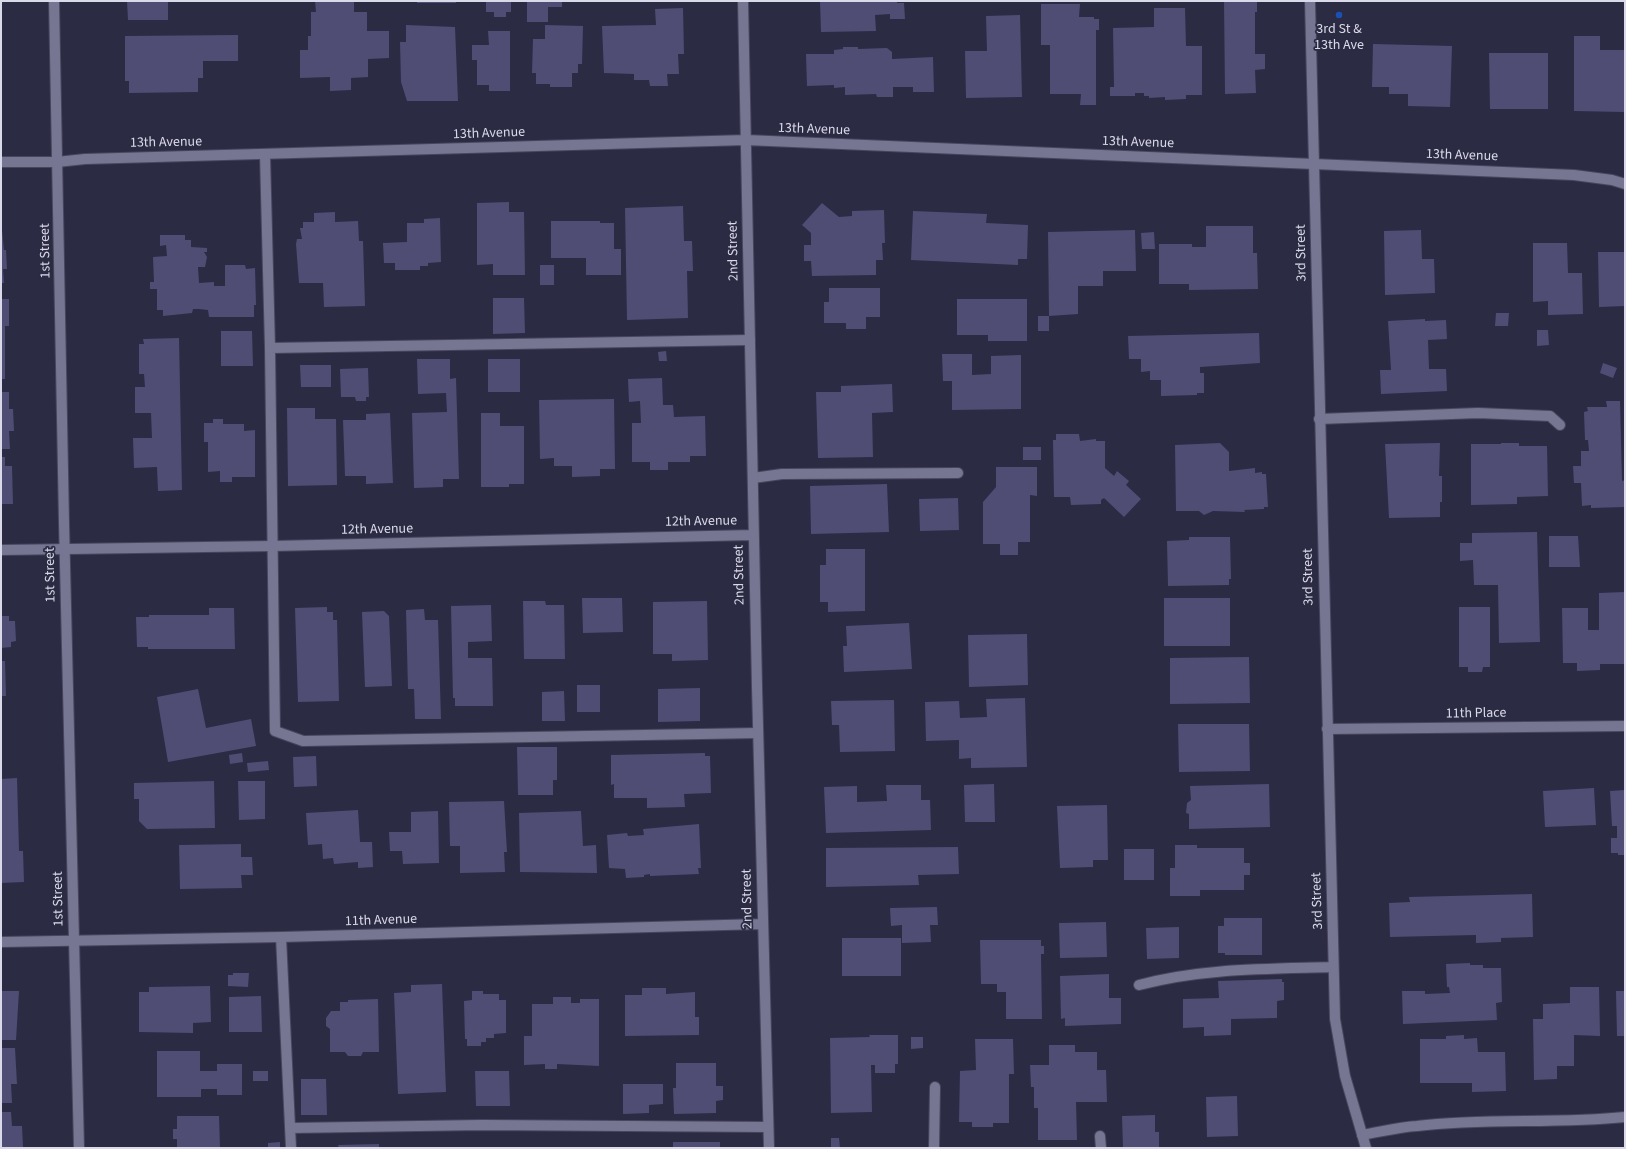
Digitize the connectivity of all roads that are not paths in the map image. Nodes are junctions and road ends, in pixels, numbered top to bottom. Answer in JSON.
{"nodes":[{"id":1,"x":54,"y":1,"type":"edge"},
{"id":2,"x":743,"y":1,"type":"edge"},
{"id":3,"x":1310,"y":1,"type":"edge"},
{"id":4,"x":746,"y":140,"type":"junction"},
{"id":5,"x":265,"y":155,"type":"junction"},
{"id":6,"x":1,"y":162,"type":"edge"},
{"id":7,"x":57,"y":162,"type":"junction"},
{"id":8,"x":1314,"y":164,"type":"junction"},
{"id":9,"x":1625,"y":184,"type":"edge"},
{"id":10,"x":750,"y":340,"type":"junction"},
{"id":11,"x":270,"y":348,"type":"junction"},
{"id":12,"x":1319,"y":419,"type":"junction"},
{"id":13,"x":1560,"y":425,"type":"dead end"},
{"id":14,"x":958,"y":473,"type":"dead end"},
{"id":15,"x":753,"y":478,"type":"junction"},
{"id":16,"x":753,"y":535,"type":"junction"},
{"id":17,"x":273,"y":546,"type":"junction"},
{"id":18,"x":65,"y":549,"type":"junction"},
{"id":19,"x":1,"y":550,"type":"edge"},
{"id":20,"x":1625,"y":726,"type":"edge"},
{"id":21,"x":1327,"y":729,"type":"junction"},
{"id":22,"x":758,"y":733,"type":"junction"},
{"id":23,"x":762,"y":924,"type":"junction"},
{"id":24,"x":281,"y":937,"type":"junction"},
{"id":25,"x":74,"y":941,"type":"junction"},
{"id":26,"x":1,"y":942,"type":"edge"},
{"id":27,"x":1334,"y":967,"type":"junction"},
{"id":28,"x":1139,"y":985,"type":"dead end"},
{"id":29,"x":935,"y":1087,"type":"dead end"},
{"id":30,"x":1625,"y":1117,"type":"edge"},
{"id":31,"x":768,"y":1127,"type":"junction"},
{"id":32,"x":291,"y":1128,"type":"junction"},
{"id":33,"x":1362,"y":1135,"type":"junction"},
{"id":34,"x":1100,"y":1136,"type":"dead end"},
{"id":35,"x":80,"y":1148,"type":"edge"},
{"id":36,"x":291,"y":1148,"type":"edge"},
{"id":37,"x":768,"y":1148,"type":"edge"},
{"id":38,"x":934,"y":1148,"type":"edge"},
{"id":39,"x":1101,"y":1148,"type":"edge"},
{"id":40,"x":1366,"y":1148,"type":"edge"}],
"edges":[{"from":1,"to":7,"type":"street","name":"1st Street"},
{"from":2,"to":4,"type":"street","name":"2nd Street"},
{"from":3,"to":8,"type":"street","name":"3rd Street"},
{"from":4,"to":5,"type":"street","name":"13th Avenue"},
{"from":4,"to":8,"type":"street","name":"13th Avenue"},
{"from":4,"to":10,"type":"street","name":"2nd Street"},
{"from":5,"to":7,"type":"street","name":"13th Avenue"},
{"from":5,"to":11,"type":"street"},
{"from":6,"to":7,"type":"street","name":"13th Avenue"},
{"from":7,"to":18,"type":"street","name":"1st Street"},
{"from":8,"to":9,"type":"street","name":"13th Avenue"},
{"from":8,"to":12,"type":"street","name":"3rd Street"},
{"from":10,"to":11,"type":"street"},
{"from":10,"to":15,"type":"street","name":"2nd Street"},
{"from":11,"to":17,"type":"street"},
{"from":12,"to":13,"type":"street"},
{"from":12,"to":21,"type":"street","name":"3rd Street"},
{"from":14,"to":15,"type":"street"},
{"from":15,"to":16,"type":"street","name":"2nd Street"},
{"from":16,"to":17,"type":"street","name":"12th Avenue"},
{"from":16,"to":22,"type":"street","name":"2nd Street"},
{"from":17,"to":18,"type":"street","name":"12th Avenue"},
{"from":17,"to":22,"type":"street"},
{"from":18,"to":19,"type":"street","name":"12th Avenue"},
{"from":18,"to":25,"type":"street","name":"1st Street"},
{"from":20,"to":21,"type":"street","name":"11th Place"},
{"from":21,"to":27,"type":"street","name":"3rd Street"},
{"from":22,"to":23,"type":"street","name":"2nd Street"},
{"from":23,"to":24,"type":"street","name":"11th Avenue"},
{"from":23,"to":31,"type":"street","name":"2nd Street"},
{"from":24,"to":25,"type":"street","name":"11th Avenue"},
{"from":24,"to":32,"type":"street"},
{"from":25,"to":26,"type":"street","name":"11th Avenue"},
{"from":25,"to":35,"type":"street","name":"1st Street"},
{"from":27,"to":28,"type":"street"},
{"from":27,"to":33,"type":"street","name":"3rd Street"},
{"from":29,"to":38,"type":"street"},
{"from":30,"to":33,"type":"street"},
{"from":31,"to":32,"type":"street"},
{"from":31,"to":37,"type":"street","name":"2nd Street"},
{"from":32,"to":36,"type":"street"},
{"from":33,"to":40,"type":"street","name":"3rd Street"},
{"from":34,"to":39,"type":"street"}]}
